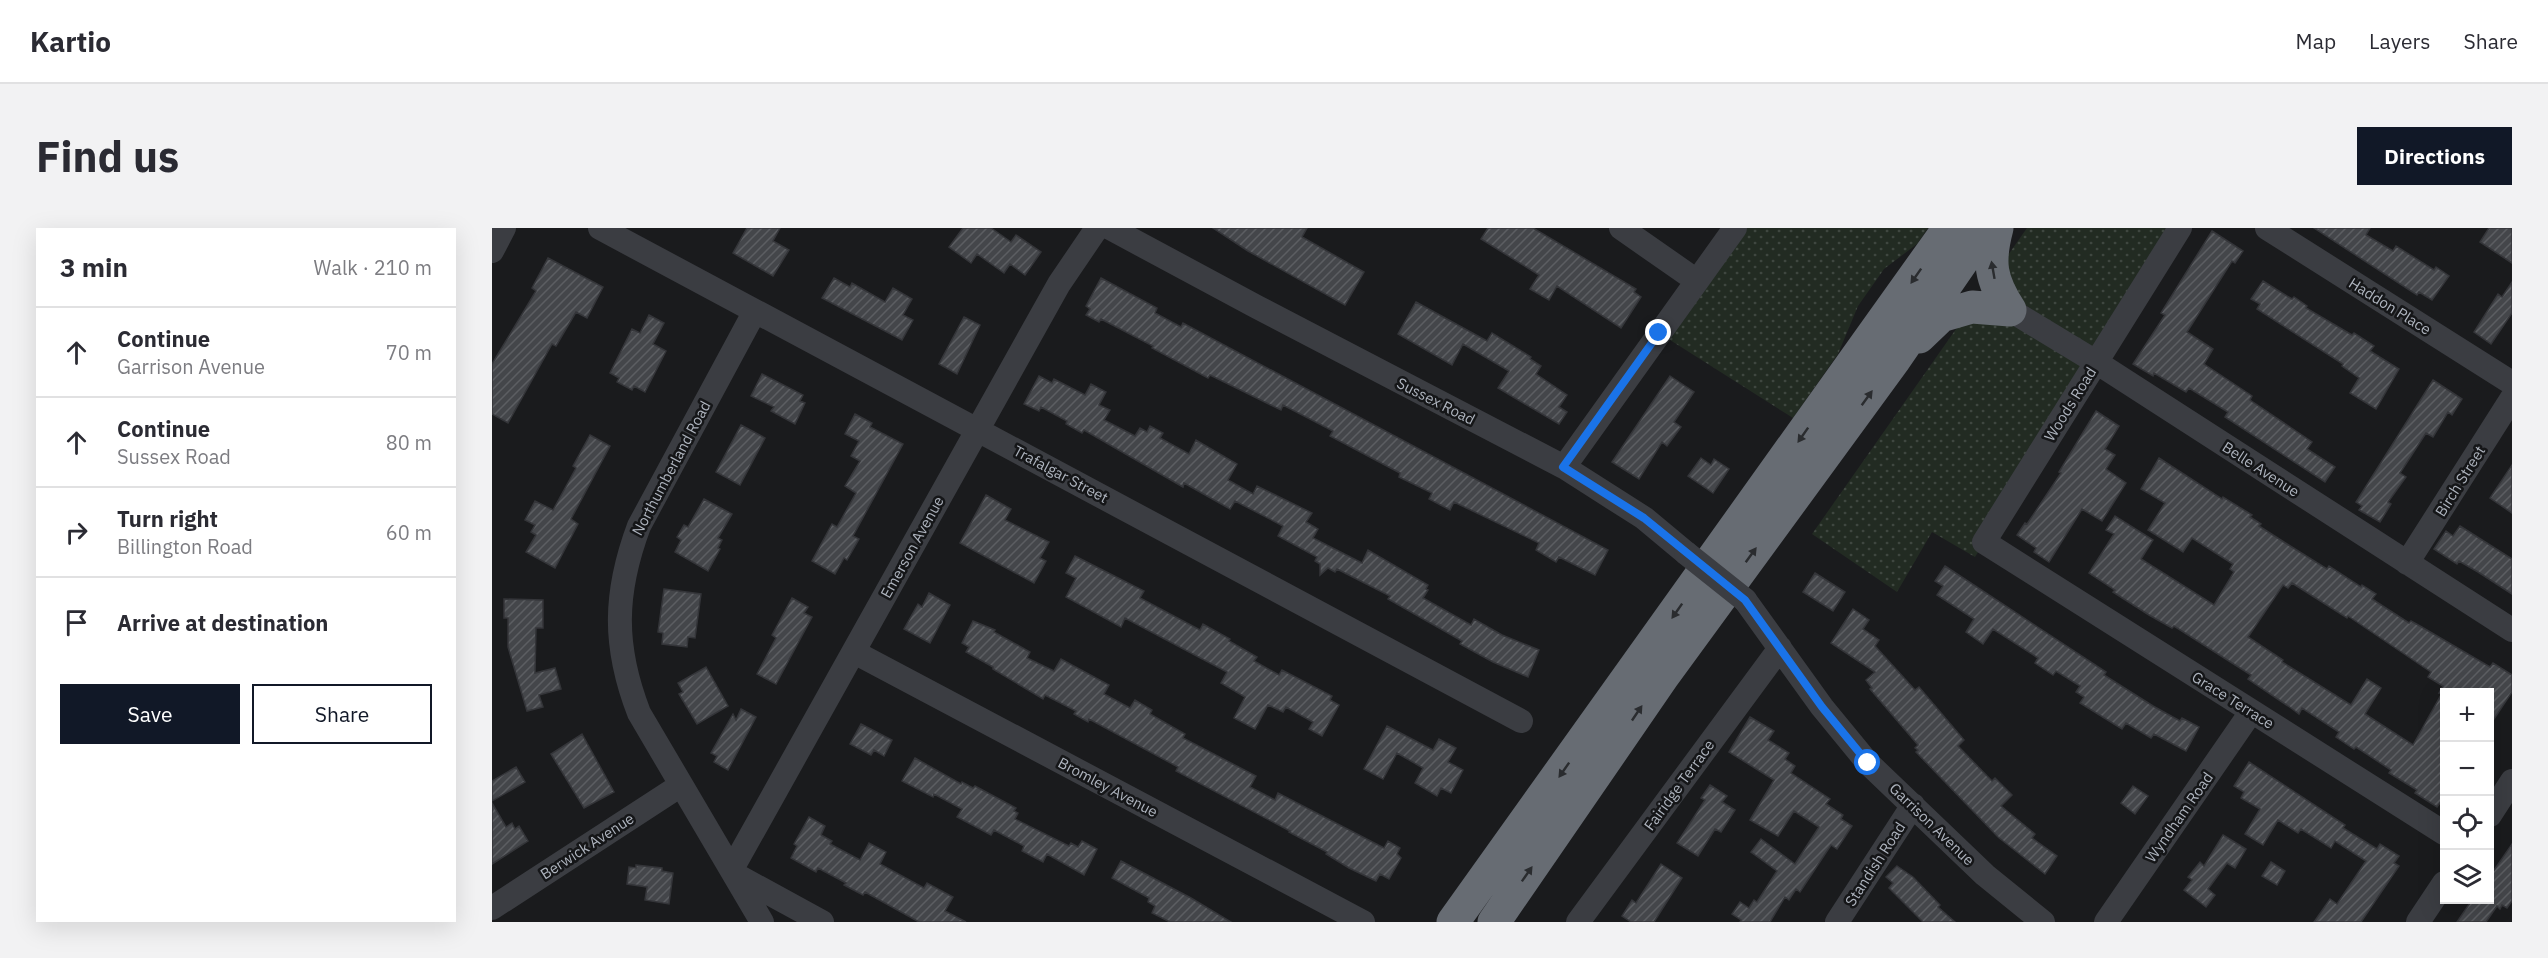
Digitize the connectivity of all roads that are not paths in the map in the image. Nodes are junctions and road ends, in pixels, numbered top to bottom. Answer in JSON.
{"nodes":[{"id":1,"x":504,"y":228,"type":"edge"},
{"id":2,"x":600,"y":228,"type":"edge"},
{"id":3,"x":1097,"y":228,"type":"edge"},
{"id":4,"x":1110,"y":228,"type":"edge"},
{"id":5,"x":1621,"y":228,"type":"edge"},
{"id":6,"x":1735,"y":228,"type":"edge"},
{"id":7,"x":1985,"y":228,"type":"edge"},
{"id":8,"x":1997,"y":228,"type":"edge"},
{"id":9,"x":2180,"y":228,"type":"edge"},
{"id":10,"x":2267,"y":228,"type":"edge"},
{"id":11,"x":1943,"y":233,"type":"edge"},
{"id":12,"x":492,"y":251,"type":"edge"},
{"id":13,"x":1697,"y":281,"type":"junction"},
{"id":14,"x":2010,"y":310,"type":"junction"},
{"id":15,"x":755,"y":311,"type":"junction"},
{"id":16,"x":1895,"y":359,"type":"junction"},
{"id":17,"x":2096,"y":362,"type":"junction"},
{"id":18,"x":2512,"y":383,"type":"edge"},
{"id":19,"x":2512,"y":398,"type":"edge"},
{"id":20,"x":978,"y":430,"type":"junction"},
{"id":21,"x":1563,"y":467,"type":"junction"},
{"id":22,"x":2408,"y":563,"type":"junction"},
{"id":23,"x":2022,"y":566,"type":"joint"},
{"id":24,"x":1745,"y":600,"type":"joint"},
{"id":25,"x":2512,"y":630,"type":"edge"},
{"id":26,"x":1780,"y":648,"type":"junction"},
{"id":27,"x":854,"y":652,"type":"junction"},
{"id":28,"x":2251,"y":712,"type":"junction"},
{"id":29,"x":1521,"y":721,"type":"dead end"},
{"id":30,"x":2512,"y":781,"type":"edge"},
{"id":31,"x":681,"y":785,"type":"junction"},
{"id":32,"x":1913,"y":805,"type":"junction"},
{"id":33,"x":2494,"y":809,"type":"edge"},
{"id":34,"x":2440,"y":830,"type":"edge"},
{"id":35,"x":734,"y":872,"type":"junction"},
{"id":36,"x":2440,"y":890,"type":"edge"},
{"id":37,"x":492,"y":908,"type":"edge"},
{"id":38,"x":762,"y":922,"type":"edge"},
{"id":39,"x":822,"y":922,"type":"edge"},
{"id":40,"x":1363,"y":922,"type":"edge"},
{"id":41,"x":1453,"y":922,"type":"edge"},
{"id":42,"x":1494,"y":922,"type":"edge"},
{"id":43,"x":1578,"y":922,"type":"edge"},
{"id":44,"x":1837,"y":922,"type":"edge"},
{"id":45,"x":2043,"y":922,"type":"edge"},
{"id":46,"x":2106,"y":922,"type":"edge"},
{"id":47,"x":2418,"y":922,"type":"edge"}],
"edges":[{"from":1,"to":12,"type":"street"},
{"from":2,"to":15,"type":"street","name":"Trafalgar Street"},
{"from":3,"to":20,"type":"street","name":"Emerson Avenue"},
{"from":4,"to":21,"type":"street","name":"Sussex Road"},
{"from":5,"to":13,"type":"street"},
{"from":6,"to":13,"type":"street"},
{"from":7,"to":16,"type":"highway"},
{"from":14,"to":8,"type":"highway","one_way":true},
{"from":9,"to":17,"type":"street","name":"Woods Road"},
{"from":10,"to":18,"type":"street","name":"Haddon Place"},
{"from":11,"to":41,"type":"highway","one_way":true},
{"from":13,"to":21,"type":"street"},
{"from":14,"to":16,"type":"highway"},
{"from":14,"to":17,"type":"street","name":"Belle Avenue"},
{"from":15,"to":20,"type":"street","name":"Trafalgar Street"},
{"from":15,"to":31,"type":"street","name":"Northumberland Road"},
{"from":42,"to":16,"type":"highway","one_way":true},
{"from":17,"to":22,"type":"street","name":"Belle Avenue"},
{"from":17,"to":23,"type":"street","name":"Woods Road"},
{"from":19,"to":22,"type":"street","name":"Birch Street"},
{"from":20,"to":27,"type":"street","name":"Emerson Avenue"},
{"from":20,"to":29,"type":"street","name":"Trafalgar Street"},
{"from":21,"to":24,"type":"street","name":"Sussex Road","bridge":true},
{"from":22,"to":25,"type":"street","name":"Belle Avenue"},
{"from":23,"to":28,"type":"street","name":"Grace Terrace"},
{"from":24,"to":26,"type":"street","name":"Garrison Avenue"},
{"from":26,"to":32,"type":"street","name":"Garrison Avenue"},
{"from":26,"to":43,"type":"street","name":"Fairidge Terrace"},
{"from":27,"to":35,"type":"street","name":"Emerson Avenue"},
{"from":27,"to":40,"type":"street","name":"Bromley Avenue"},
{"from":28,"to":34,"type":"street","name":"Grace Terrace"},
{"from":28,"to":46,"type":"street","name":"Wyndham Road"},
{"from":30,"to":33,"type":"street"},
{"from":31,"to":35,"type":"street","name":"Northumberland Road"},
{"from":31,"to":37,"type":"street","name":"Berwick Avenue"},
{"from":32,"to":44,"type":"street","name":"Standish Road"},
{"from":32,"to":45,"type":"street","name":"Garrison Avenue"},
{"from":35,"to":38,"type":"street","name":"Northumberland Road"},
{"from":35,"to":39,"type":"street"},
{"from":36,"to":47,"type":"street"}]}
